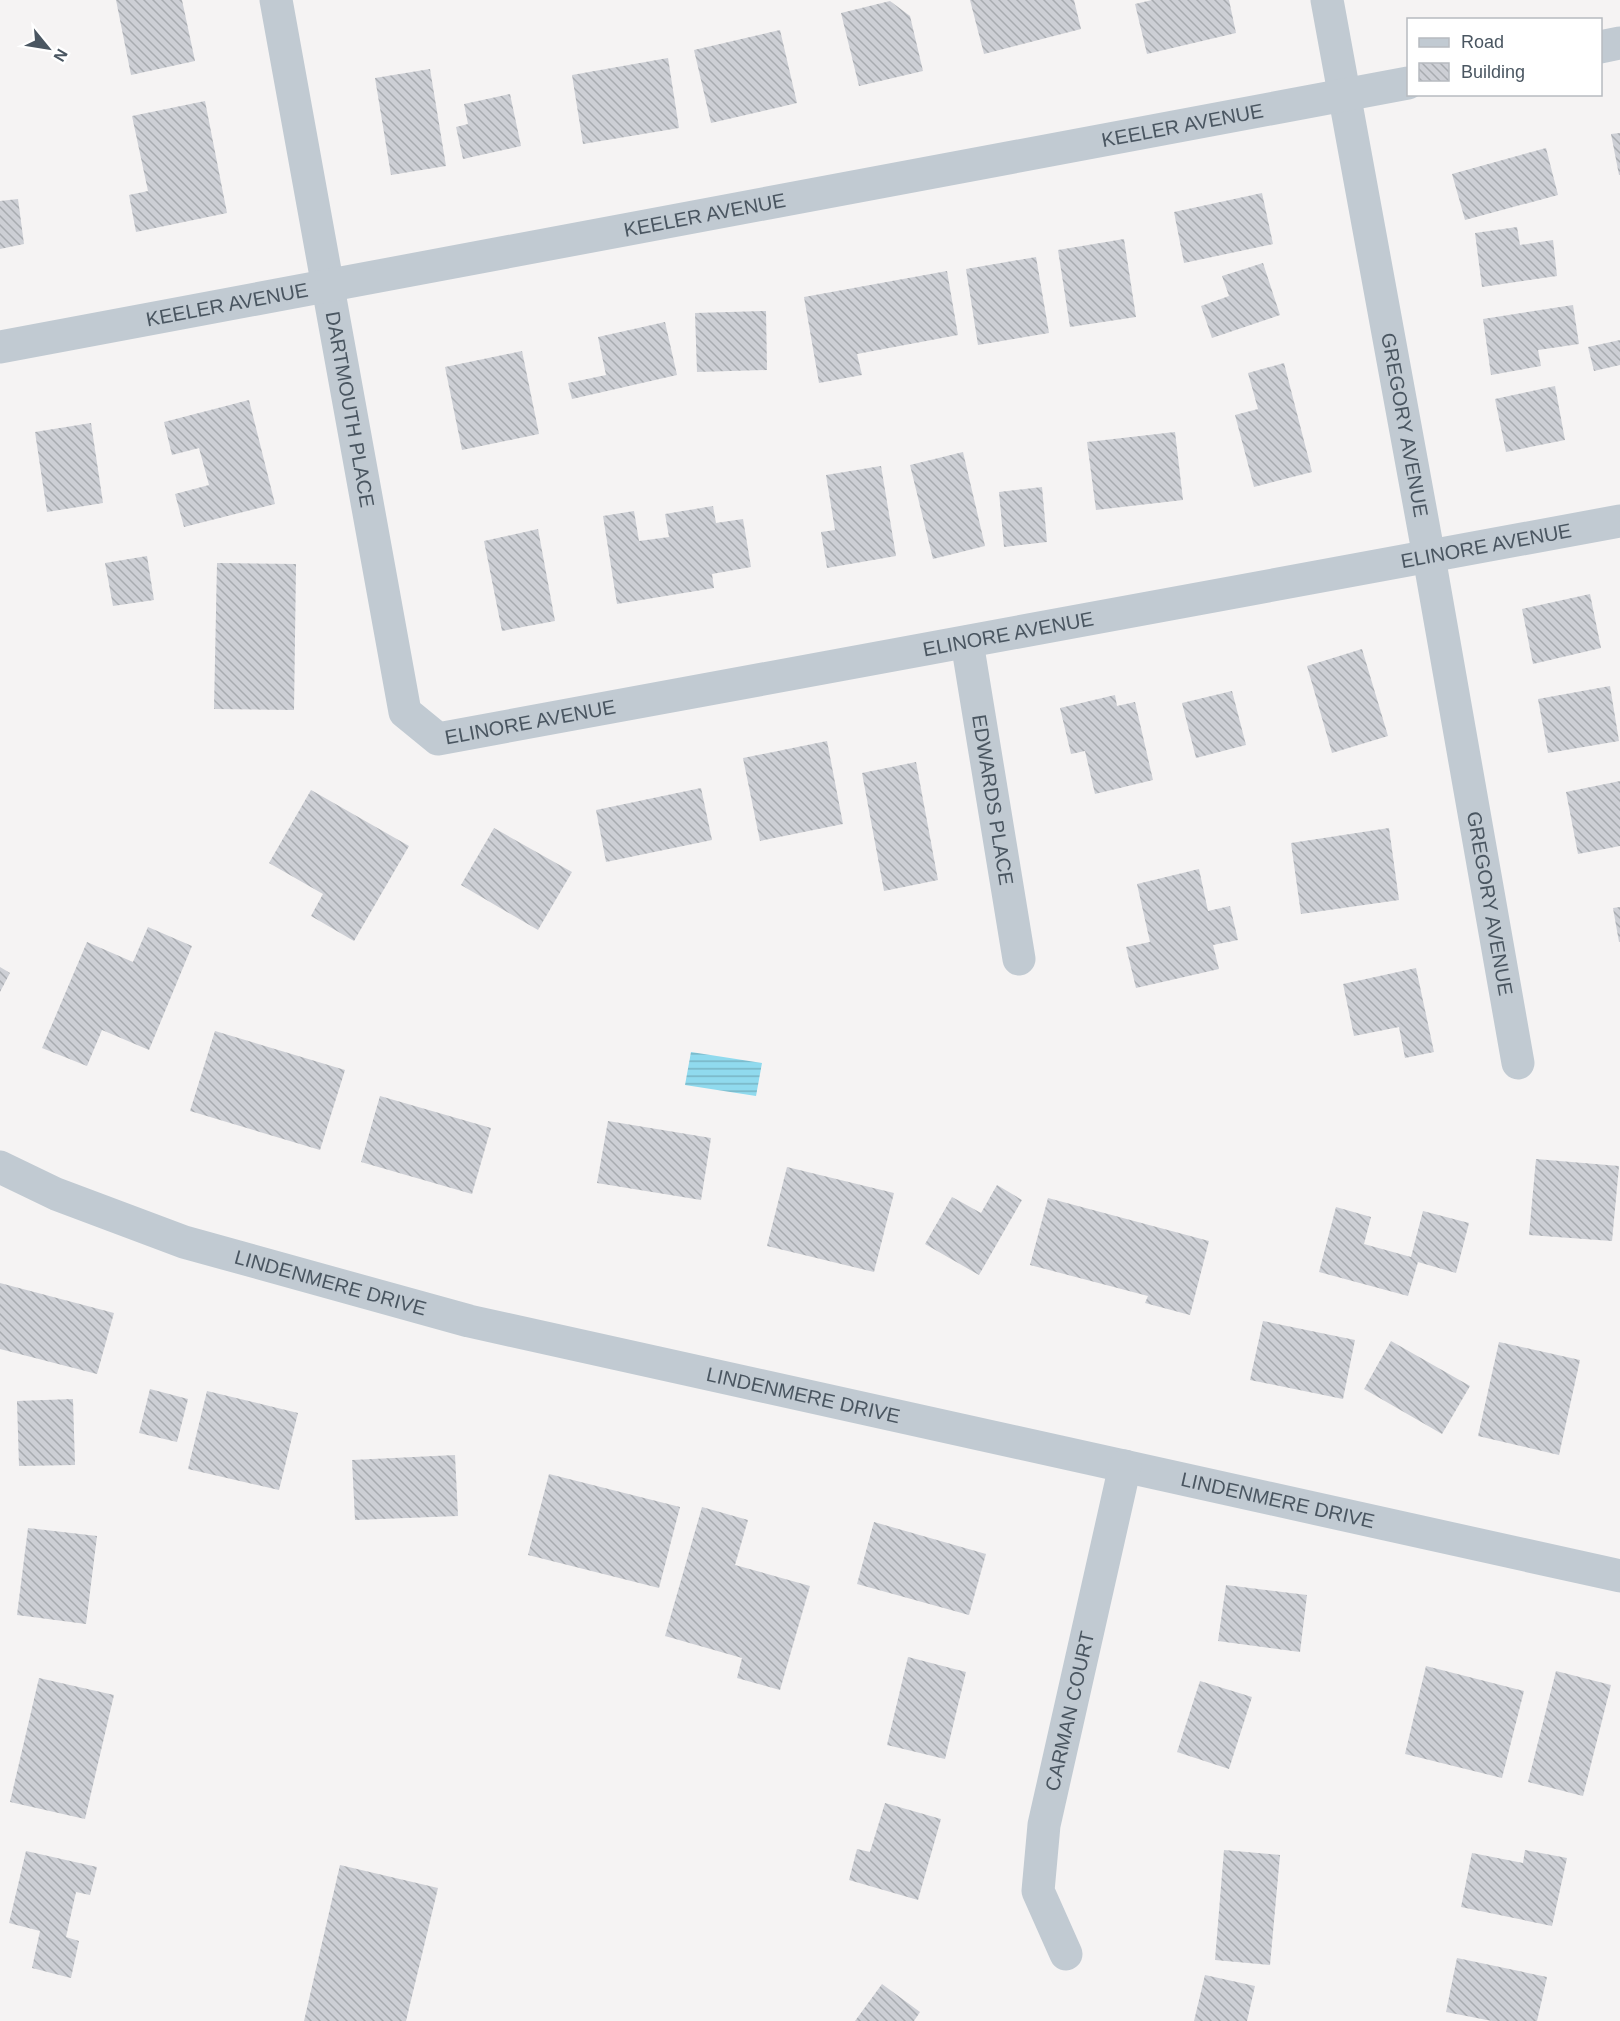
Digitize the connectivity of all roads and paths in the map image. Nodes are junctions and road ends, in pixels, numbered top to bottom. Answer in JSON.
{"nodes":[{"id":1,"x":276,"y":0,"type":"edge"},
{"id":2,"x":1327,"y":0,"type":"edge"},
{"id":3,"x":1620,"y":43,"type":"edge"},
{"id":4,"x":1602,"y":47,"type":"edge"},
{"id":5,"x":1407,"y":84,"type":"edge"},
{"id":6,"x":1345,"y":96,"type":"junction"},
{"id":7,"x":327,"y":286,"type":"junction"},
{"id":8,"x":0,"y":347,"type":"edge"},
{"id":9,"x":1620,"y":521,"type":"edge"},
{"id":10,"x":1429,"y":557,"type":"junction"},
{"id":11,"x":967,"y":642,"type":"junction"},
{"id":12,"x":405,"y":712,"type":"joint"},
{"id":13,"x":1019,"y":958,"type":"dead end"},
{"id":14,"x":1518,"y":1063,"type":"dead end"},
{"id":15,"x":0,"y":1167,"type":"edge"},
{"id":16,"x":1125,"y":1466,"type":"junction"},
{"id":17,"x":1620,"y":1576,"type":"edge"},
{"id":18,"x":1066,"y":1954,"type":"dead end"}],
"edges":[{"from":1,"to":7,"type":"street","name":"DARTMOUTH PLACE"},
{"from":2,"to":6,"type":"street","name":"GREGORY AVENUE"},
{"from":3,"to":4,"type":"street"},
{"from":5,"to":6,"type":"street","name":"KEELER AVENUE"},
{"from":6,"to":7,"type":"street","name":"KEELER AVENUE"},
{"from":6,"to":10,"type":"street","name":"GREGORY AVENUE"},
{"from":7,"to":8,"type":"street","name":"KEELER AVENUE"},
{"from":7,"to":12,"type":"street","name":"DARTMOUTH PLACE"},
{"from":9,"to":10,"type":"street","name":"ELINORE AVENUE"},
{"from":10,"to":11,"type":"street","name":"ELINORE AVENUE"},
{"from":10,"to":14,"type":"street","name":"GREGORY AVENUE"},
{"from":11,"to":12,"type":"street","name":"ELINORE AVENUE"},
{"from":11,"to":13,"type":"street","name":"EDWARDS PLACE"},
{"from":15,"to":16,"type":"street","name":"LINDENMERE DRIVE"},
{"from":16,"to":17,"type":"street","name":"LINDENMERE DRIVE"},
{"from":16,"to":18,"type":"street","name":"CARMAN COURT"}]}
